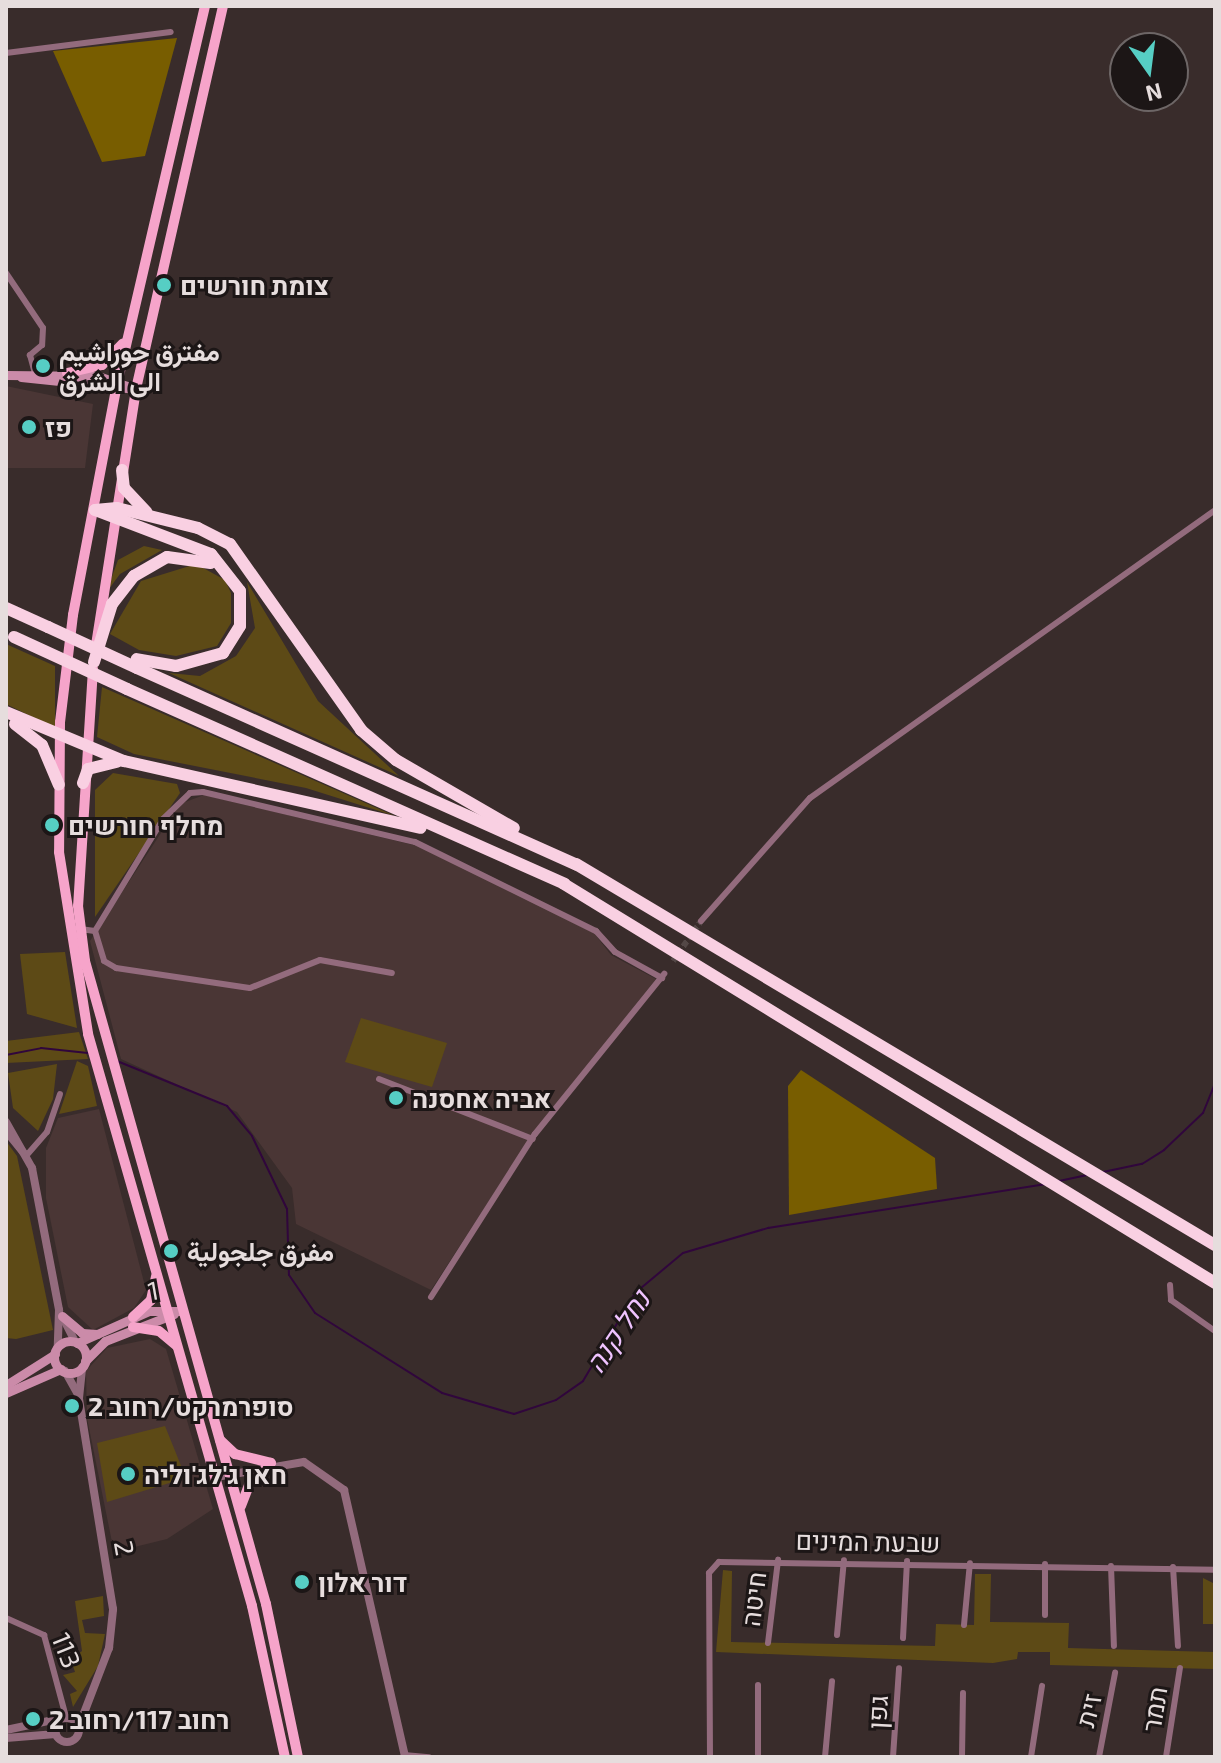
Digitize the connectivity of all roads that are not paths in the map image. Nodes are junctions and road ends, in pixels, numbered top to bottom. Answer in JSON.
{"nodes":[{"id":1,"x":205,"y":6,"type":"edge"},
{"id":2,"x":223,"y":6,"type":"edge"},
{"id":3,"x":171,"y":32,"type":"dead end"},
{"id":4,"x":6,"y":53,"type":"edge"},
{"id":5,"x":6,"y":273,"type":"edge"},
{"id":6,"x":127,"y":339,"type":"junction"},
{"id":7,"x":67,"y":373,"type":"junction"},
{"id":8,"x":8,"y":374,"type":"edge"},
{"id":9,"x":36,"y":376,"type":"junction"},
{"id":10,"x":118,"y":379,"type":"junction"},
{"id":11,"x":136,"y":389,"type":"junction"},
{"id":12,"x":116,"y":391,"type":"junction"},
{"id":13,"x":122,"y":470,"type":"junction"},
{"id":14,"x":117,"y":508,"type":"junction"},
{"id":15,"x":95,"y":510,"type":"junction"},
{"id":16,"x":1215,"y":510,"type":"edge"},
{"id":17,"x":155,"y":518,"type":"junction"},
{"id":18,"x":114,"y":523,"type":"junction"},
{"id":19,"x":240,"y":591,"type":"junction"},
{"id":20,"x":6,"y":608,"type":"edge"},
{"id":21,"x":10,"y":635,"type":"edge"},
{"id":22,"x":94,"y":662,"type":"junction"},
{"id":23,"x":137,"y":663,"type":"junction"},
{"id":24,"x":6,"y":715,"type":"edge"},
{"id":25,"x":59,"y":740,"type":"junction"},
{"id":26,"x":86,"y":750,"type":"junction"},
{"id":27,"x":124,"y":761,"type":"junction"},
{"id":28,"x":184,"y":774,"type":"junction"},
{"id":29,"x":83,"y":783,"type":"junction"},
{"id":30,"x":59,"y":785,"type":"junction"},
{"id":31,"x":195,"y":792,"type":"junction"},
{"id":32,"x":576,"y":864,"type":"junction"},
{"id":33,"x":564,"y":884,"type":"junction"},
{"id":34,"x":701,"y":921,"type":"tunnel mouth"},
{"id":35,"x":80,"y":929,"type":"junction"},
{"id":36,"x":95,"y":931,"type":"junction"},
{"id":37,"x":392,"y":973,"type":"dead end"},
{"id":38,"x":379,"y":1079,"type":"dead end"},
{"id":39,"x":60,"y":1094,"type":"dead end"},
{"id":40,"x":6,"y":1122,"type":"edge"},
{"id":41,"x":6,"y":1131,"type":"edge"},
{"id":42,"x":533,"y":1139,"type":"junction"},
{"id":43,"x":27,"y":1155,"type":"junction"},
{"id":44,"x":1215,"y":1245,"type":"edge"},
{"id":45,"x":157,"y":1271,"type":"junction"},
{"id":46,"x":1215,"y":1283,"type":"edge"},
{"id":47,"x":1170,"y":1285,"type":"dead end"},
{"id":48,"x":431,"y":1297,"type":"dead end"},
{"id":49,"x":180,"y":1311,"type":"junction"},
{"id":50,"x":168,"y":1312,"type":"junction"},
{"id":51,"x":61,"y":1313,"type":"junction"},
{"id":52,"x":133,"y":1322,"type":"junction"},
{"id":53,"x":1215,"y":1331,"type":"edge"},
{"id":54,"x":100,"y":1333,"type":"junction"},
{"id":55,"x":76,"y":1342,"type":"junction"},
{"id":56,"x":56,"y":1350,"type":"junction"},
{"id":57,"x":179,"y":1350,"type":"junction"},
{"id":58,"x":83,"y":1364,"type":"junction"},
{"id":59,"x":63,"y":1370,"type":"junction"},
{"id":60,"x":6,"y":1385,"type":"edge"},
{"id":61,"x":6,"y":1393,"type":"edge"},
{"id":62,"x":79,"y":1398,"type":"junction"},
{"id":63,"x":219,"y":1438,"type":"junction"},
{"id":64,"x":271,"y":1463,"type":"junction"},
{"id":65,"x":229,"y":1473,"type":"junction"},
{"id":66,"x":216,"y":1477,"type":"junction"},
{"id":67,"x":243,"y":1518,"type":"junction"},
{"id":68,"x":778,"y":1560,"type":"junction"},
{"id":69,"x":844,"y":1560,"type":"junction"},
{"id":70,"x":907,"y":1561,"type":"junction"},
{"id":71,"x":970,"y":1563,"type":"junction"},
{"id":72,"x":1045,"y":1564,"type":"junction"},
{"id":73,"x":1111,"y":1566,"type":"junction"},
{"id":74,"x":1173,"y":1567,"type":"junction"},
{"id":75,"x":1215,"y":1570,"type":"edge"},
{"id":76,"x":1045,"y":1615,"type":"dead end"},
{"id":77,"x":6,"y":1618,"type":"edge"},
{"id":78,"x":964,"y":1625,"type":"dead end"},
{"id":79,"x":837,"y":1635,"type":"dead end"},
{"id":80,"x":903,"y":1638,"type":"dead end"},
{"id":81,"x":768,"y":1643,"type":"dead end"},
{"id":82,"x":1114,"y":1646,"type":"dead end"},
{"id":83,"x":1178,"y":1646,"type":"dead end"},
{"id":84,"x":899,"y":1668,"type":"dead end"},
{"id":85,"x":1180,"y":1668,"type":"dead end"},
{"id":86,"x":1115,"y":1673,"type":"dead end"},
{"id":87,"x":832,"y":1681,"type":"dead end"},
{"id":88,"x":758,"y":1685,"type":"dead end"},
{"id":89,"x":1042,"y":1686,"type":"dead end"},
{"id":90,"x":963,"y":1693,"type":"dead end"},
{"id":91,"x":87,"y":1702,"type":"junction"},
{"id":92,"x":66,"y":1718,"type":"junction"},
{"id":93,"x":79,"y":1726,"type":"junction"},
{"id":94,"x":6,"y":1730,"type":"edge"},
{"id":95,"x":56,"y":1734,"type":"junction"},
{"id":96,"x":6,"y":1738,"type":"edge"},
{"id":97,"x":404,"y":1756,"type":"edge"},
{"id":98,"x":285,"y":1757,"type":"edge"},
{"id":99,"x":298,"y":1757,"type":"edge"},
{"id":100,"x":429,"y":1757,"type":"edge"},
{"id":101,"x":710,"y":1757,"type":"edge"},
{"id":102,"x":758,"y":1757,"type":"edge"},
{"id":103,"x":825,"y":1757,"type":"edge"},
{"id":104,"x":893,"y":1757,"type":"edge"},
{"id":105,"x":962,"y":1757,"type":"edge"},
{"id":106,"x":1031,"y":1757,"type":"edge"},
{"id":107,"x":1099,"y":1757,"type":"edge"},
{"id":108,"x":1166,"y":1757,"type":"edge"}],
"edges":[{"from":1,"to":6,"type":"main road"},
{"from":2,"to":11,"type":"main road"},
{"from":3,"to":4,"type":"street"},
{"from":5,"to":9,"type":"street"},
{"from":6,"to":7,"type":"main road"},
{"from":6,"to":10,"type":"main road"},
{"from":7,"to":9,"type":"main road"},
{"from":7,"to":10,"type":"main road"},
{"from":8,"to":9,"type":"main road"},
{"from":9,"to":12,"type":"main road"},
{"from":10,"to":11,"type":"main road"},
{"from":10,"to":12,"type":"main road"},
{"from":11,"to":12,"type":"main road"},
{"from":11,"to":13,"type":"main road"},
{"from":12,"to":15,"type":"main road"},
{"from":13,"to":14,"type":"main road"},
{"from":13,"to":17,"type":"highway"},
{"from":14,"to":15,"type":"highway"},
{"from":14,"to":17,"type":"highway"},
{"from":14,"to":18,"type":"main road"},
{"from":15,"to":18,"type":"highway"},
{"from":15,"to":25,"type":"main road"},
{"from":16,"to":34,"type":"street"},
{"from":17,"to":32,"type":"highway"},
{"from":18,"to":19,"type":"highway"},
{"from":18,"to":22,"type":"main road"},
{"from":19,"to":22,"type":"highway"},
{"from":19,"to":23,"type":"highway"},
{"from":20,"to":23,"type":"highway","bridge":true},
{"from":21,"to":33,"type":"highway","bridge":true},
{"from":22,"to":26,"type":"main road"},
{"from":23,"to":32,"type":"highway"},
{"from":24,"to":25,"type":"highway"},
{"from":24,"to":30,"type":"highway"},
{"from":25,"to":26,"type":"highway"},
{"from":25,"to":30,"type":"main road"},
{"from":26,"to":27,"type":"highway"},
{"from":26,"to":29,"type":"main road"},
{"from":27,"to":28,"type":"highway"},
{"from":27,"to":29,"type":"highway"},
{"from":28,"to":31,"type":"street"},
{"from":28,"to":33,"type":"highway"},
{"from":29,"to":35,"type":"main road"},
{"from":30,"to":45,"type":"main road"},
{"from":31,"to":36,"type":"street"},
{"from":31,"to":42,"type":"street"},
{"from":32,"to":44,"type":"highway"},
{"from":33,"to":46,"type":"highway"},
{"from":35,"to":36,"type":"street"},
{"from":35,"to":49,"type":"main road"},
{"from":36,"to":37,"type":"street"},
{"from":38,"to":42,"type":"street"},
{"from":39,"to":43,"type":"street"},
{"from":40,"to":43,"type":"street"},
{"from":41,"to":43,"type":"street"},
{"from":42,"to":48,"type":"street"},
{"from":43,"to":51,"type":"street"},
{"from":45,"to":50,"type":"main road"},
{"from":45,"to":52,"type":"main road"},
{"from":47,"to":53,"type":"street"},
{"from":49,"to":50,"type":"main road","name":"1"},
{"from":49,"to":63,"type":"main road"},
{"from":50,"to":52,"type":"main road","name":"1"},
{"from":50,"to":57,"type":"main road"},
{"from":51,"to":54,"type":"main road"},
{"from":51,"to":55,"type":"street"},
{"from":51,"to":56,"type":"street"},
{"from":52,"to":54,"type":"main road","name":"1"},
{"from":52,"to":57,"type":"main road"},
{"from":52,"to":58,"type":"main road","name":"1"},
{"from":54,"to":55,"type":"main road","name":"1"},
{"from":55,"to":56,"type":"main road","name":"1"},
{"from":55,"to":58,"type":"main road"},
{"from":56,"to":59,"type":"main road"},
{"from":56,"to":60,"type":"main road"},
{"from":57,"to":66,"type":"main road"},
{"from":58,"to":59,"type":"main road"},
{"from":58,"to":62,"type":"street","name":"2"},
{"from":59,"to":61,"type":"main road"},
{"from":59,"to":62,"type":"street","name":"2"},
{"from":62,"to":91,"type":"street","name":"2"},
{"from":63,"to":64,"type":"main road"},
{"from":63,"to":65,"type":"main road"},
{"from":64,"to":65,"type":"street"},
{"from":64,"to":67,"type":"main road"},
{"from":64,"to":97,"type":"street"},
{"from":65,"to":66,"type":"street"},
{"from":65,"to":67,"type":"main road"},
{"from":66,"to":98,"type":"main road"},
{"from":67,"to":99,"type":"main road"},
{"from":68,"to":69,"type":"street","name":"שבעת המינים"},
{"from":68,"to":81,"type":"street","name":"חיטה"},
{"from":68,"to":101,"type":"street","name":"שבעת המינים"},
{"from":69,"to":70,"type":"street","name":"שבעת המינים"},
{"from":69,"to":79,"type":"street"},
{"from":70,"to":71,"type":"street","name":"שבעת המינים"},
{"from":70,"to":80,"type":"street"},
{"from":71,"to":72,"type":"street","name":"שבעת המינים"},
{"from":71,"to":78,"type":"street"},
{"from":72,"to":73,"type":"street","name":"שבעת המינים"},
{"from":72,"to":76,"type":"street"},
{"from":73,"to":74,"type":"street","name":"שבעת המינים"},
{"from":73,"to":82,"type":"street"},
{"from":74,"to":75,"type":"street","name":"שבעת המינים"},
{"from":74,"to":83,"type":"street"},
{"from":77,"to":92,"type":"street","name":"113"},
{"from":84,"to":104,"type":"street","name":"גפן"},
{"from":85,"to":108,"type":"street","name":"תמר"},
{"from":86,"to":107,"type":"street","name":"זית"},
{"from":87,"to":103,"type":"street"},
{"from":88,"to":102,"type":"street"},
{"from":89,"to":106,"type":"street"},
{"from":90,"to":105,"type":"street"},
{"from":91,"to":92,"type":"street","name":"2"},
{"from":91,"to":93,"type":"street","name":"2"},
{"from":92,"to":93,"type":"street"},
{"from":92,"to":94,"type":"street"},
{"from":92,"to":95,"type":"street"},
{"from":93,"to":95,"type":"street"},
{"from":95,"to":96,"type":"street"},
{"from":97,"to":100,"type":"street"}]}
